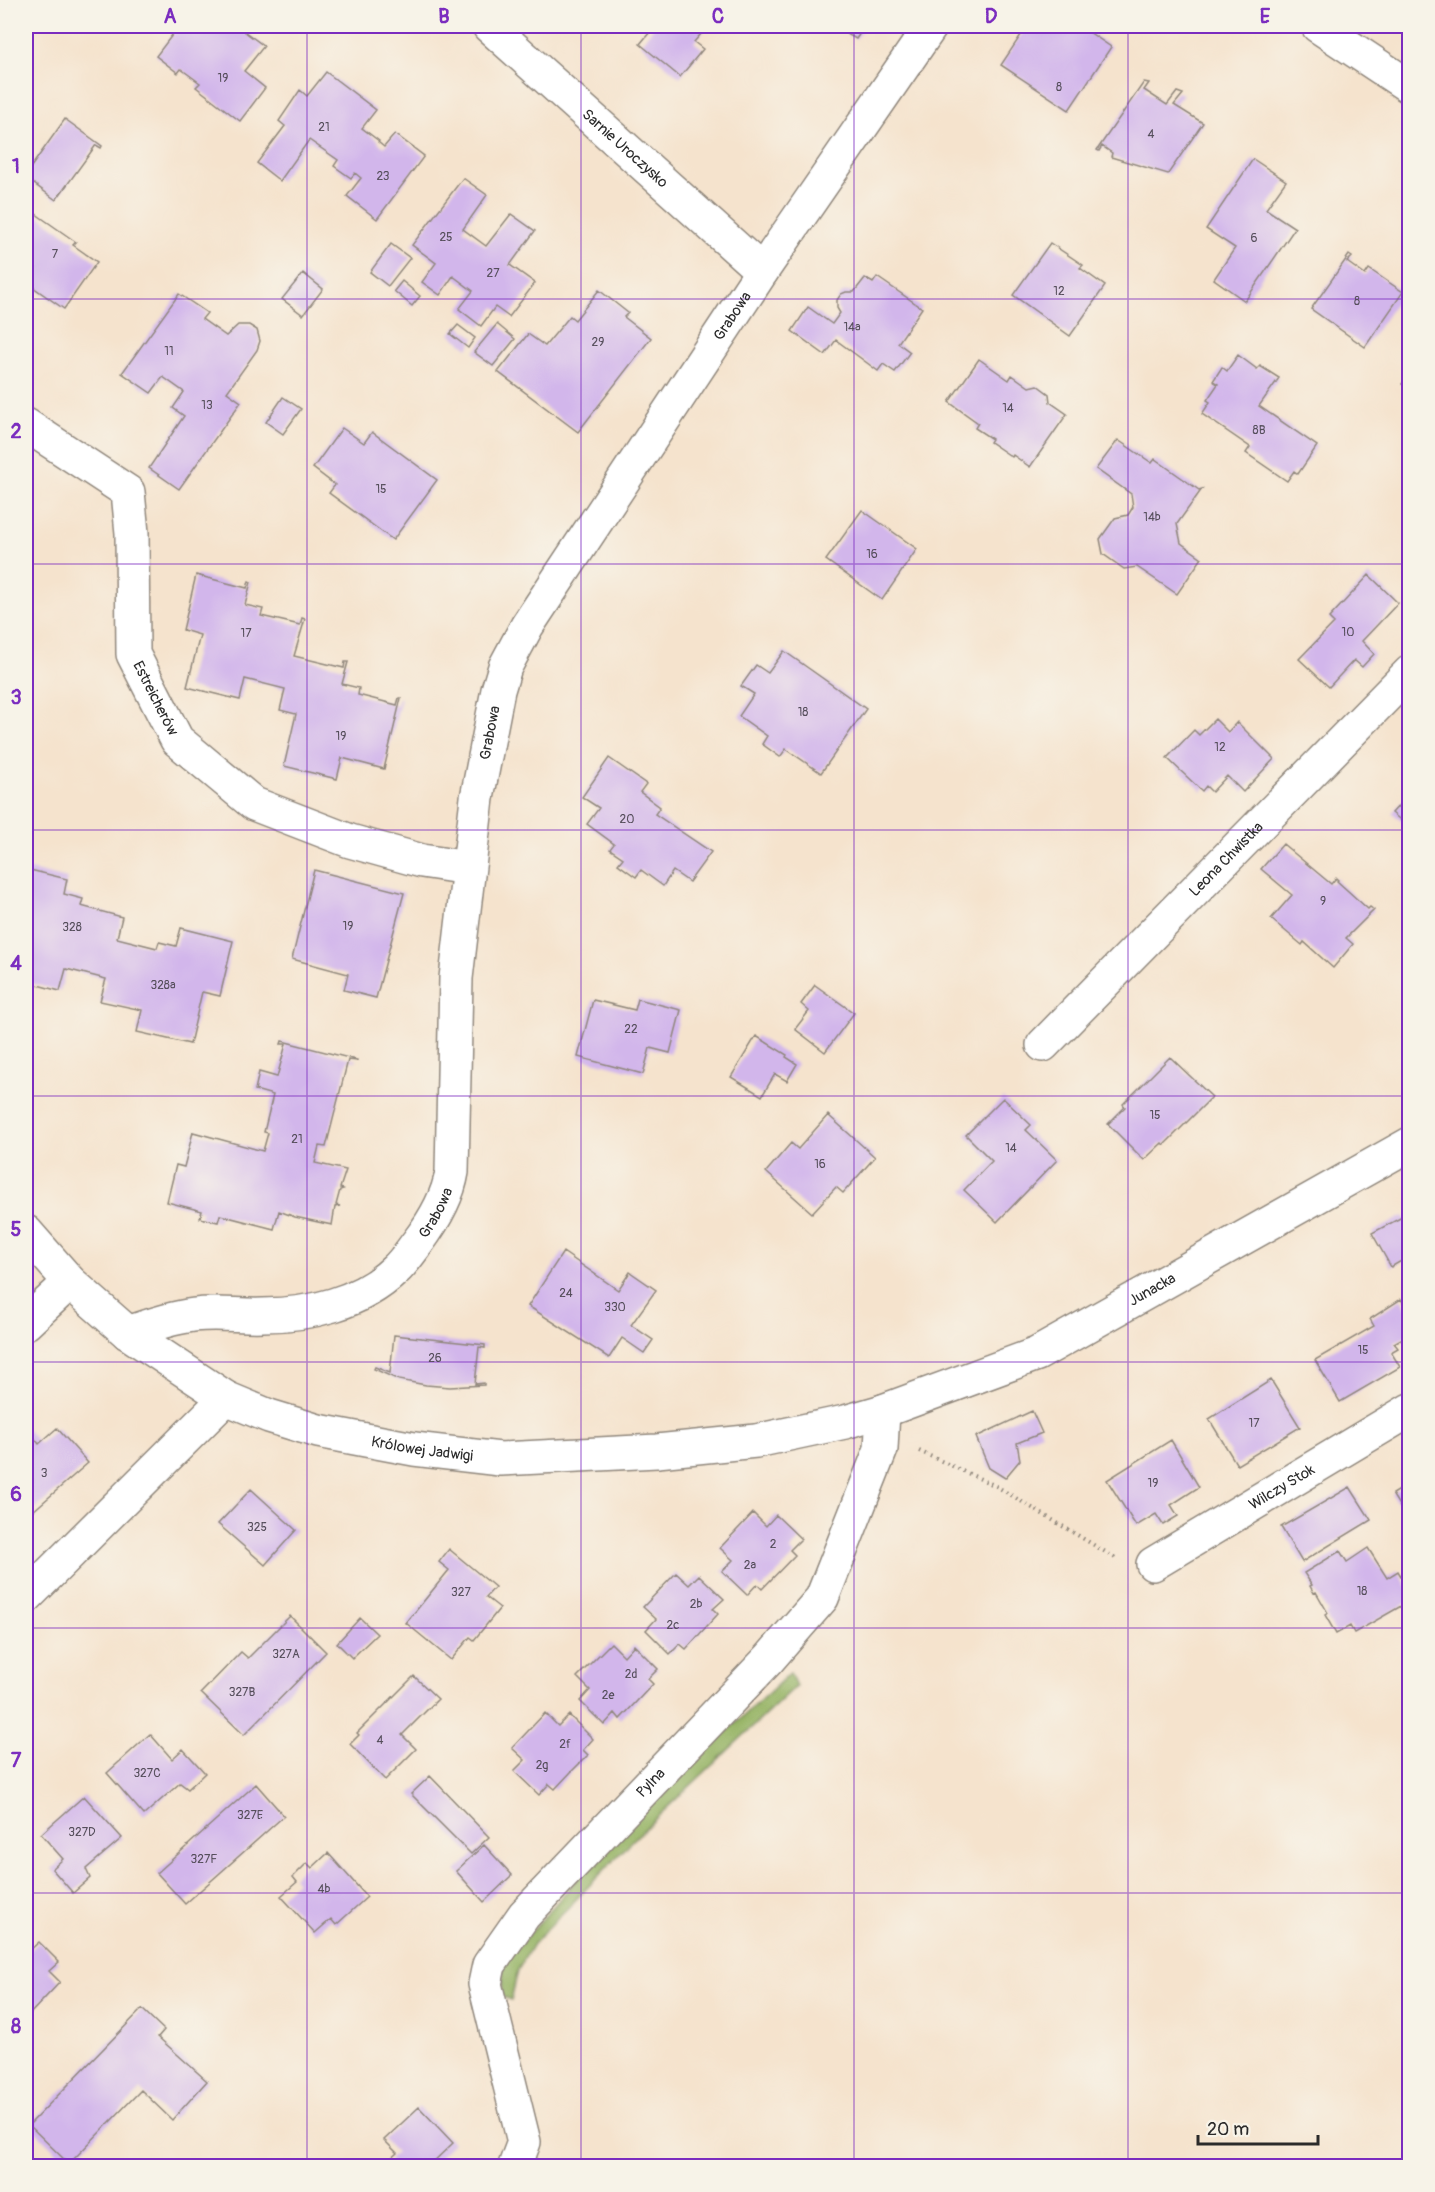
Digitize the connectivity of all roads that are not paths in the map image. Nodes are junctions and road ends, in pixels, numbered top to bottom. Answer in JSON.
{"nodes":[{"id":1,"x":489,"y":26,"type":"edge"},
{"id":2,"x":931,"y":26,"type":"edge"},
{"id":3,"x":1318,"y":26,"type":"edge"},
{"id":4,"x":1410,"y":87,"type":"edge"},
{"id":5,"x":762,"y":271,"type":"junction"},
{"id":6,"x":26,"y":425,"type":"edge"},
{"id":7,"x":1410,"y":672,"type":"edge"},
{"id":8,"x":468,"y":868,"type":"junction"},
{"id":9,"x":1043,"y":1045,"type":"dead end"},
{"id":10,"x":1410,"y":1144,"type":"edge"},
{"id":11,"x":26,"y":1232,"type":"edge"},
{"id":12,"x":70,"y":1282,"type":"junction"},
{"id":13,"x":26,"y":1323,"type":"edge"},
{"id":14,"x":128,"y":1333,"type":"junction"},
{"id":15,"x":226,"y":1398,"type":"junction"},
{"id":16,"x":1410,"y":1410,"type":"edge"},
{"id":17,"x":883,"y":1411,"type":"junction"},
{"id":18,"x":1153,"y":1564,"type":"road end"},
{"id":19,"x":26,"y":1597,"type":"edge"},
{"id":20,"x":515,"y":2166,"type":"edge"}],
"edges":[{"from":1,"to":5,"type":"street","name":"Sarnie Uroczysko"},
{"from":2,"to":5,"type":"street","name":"Grabowa"},
{"from":3,"to":4,"type":"street"},
{"from":5,"to":8,"type":"street","name":"Grabowa"},
{"from":6,"to":8,"type":"street","name":"Estreicherów"},
{"from":7,"to":9,"type":"street","name":"Leona Chwistka"},
{"from":8,"to":14,"type":"street","name":"Grabowa"},
{"from":10,"to":17,"type":"street","name":"Junacka"},
{"from":11,"to":12,"type":"street","name":"Królowej Jadwigi"},
{"from":12,"to":13,"type":"street"},
{"from":12,"to":14,"type":"street","name":"Królowej Jadwigi"},
{"from":14,"to":15,"type":"street","name":"Królowej Jadwigi"},
{"from":15,"to":17,"type":"street","name":"Królowej Jadwigi"},
{"from":15,"to":19,"type":"street"},
{"from":16,"to":18,"type":"street","name":"Wilczy Stok"},
{"from":17,"to":20,"type":"street","name":"Pylna"}]}
